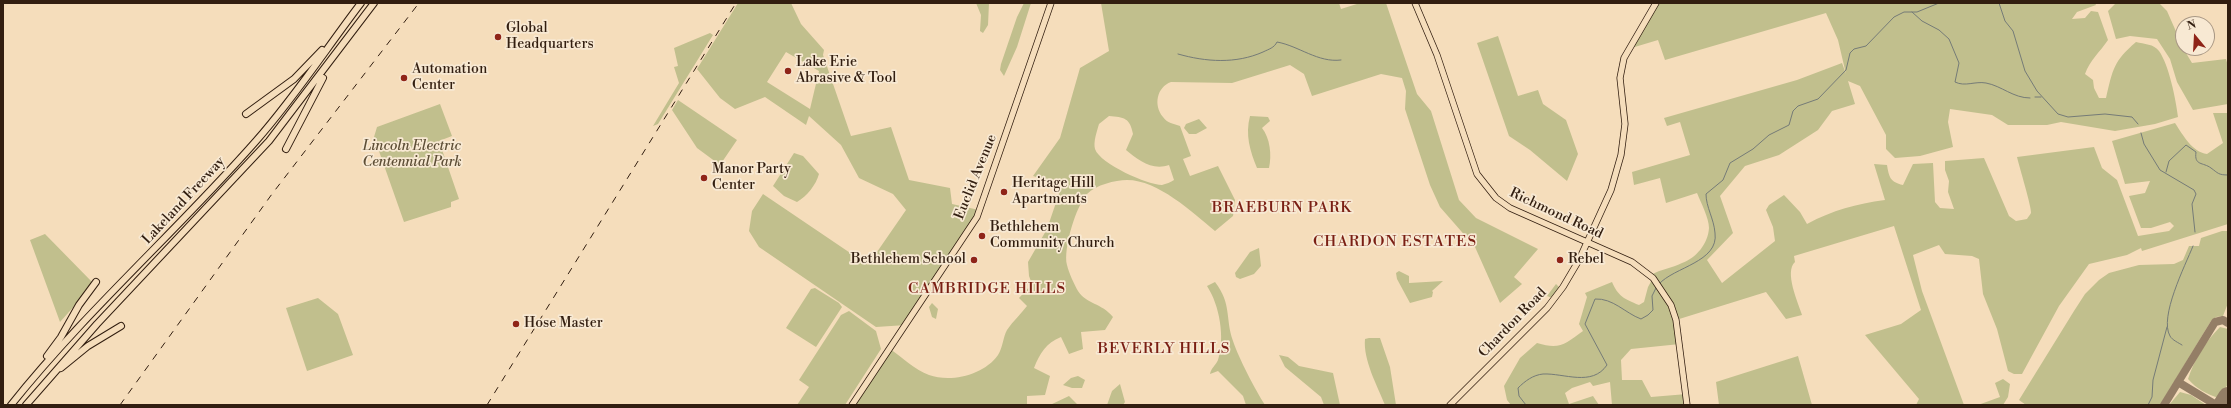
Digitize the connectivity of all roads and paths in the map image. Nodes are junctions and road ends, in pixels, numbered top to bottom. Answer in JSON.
{"nodes":[{"id":1,"x":361,"y":3,"type":"edge"},
{"id":2,"x":374,"y":3,"type":"edge"},
{"id":3,"x":1051,"y":3,"type":"edge"},
{"id":4,"x":1415,"y":3,"type":"edge"},
{"id":5,"x":1656,"y":3,"type":"edge"},
{"id":6,"x":326,"y":48,"type":"junction"},
{"id":7,"x":330,"y":62,"type":"junction"},
{"id":8,"x":246,"y":114,"type":"dead end"},
{"id":9,"x":286,"y":149,"type":"dead end"},
{"id":10,"x":1588,"y":242,"type":"junction"},
{"id":11,"x":96,"y":282,"type":"dead end"},
{"id":12,"x":121,"y":326,"type":"dead end"},
{"id":13,"x":40,"y":368,"type":"junction"},
{"id":14,"x":26,"y":404,"type":"edge"},
{"id":15,"x":11,"y":405,"type":"edge"},
{"id":16,"x":852,"y":405,"type":"edge"},
{"id":17,"x":1450,"y":405,"type":"edge"},
{"id":18,"x":1687,"y":405,"type":"edge"}],
"edges":[{"from":1,"to":6,"type":"highway"},
{"from":2,"to":7,"type":"highway","name":"Lakeland Freeway"},
{"from":3,"to":16,"type":"main road","name":"Euclid Avenue"},
{"from":4,"to":10,"type":"main road","name":"Richmond Road"},
{"from":5,"to":10,"type":"main road","name":"Chardon Road"},
{"from":6,"to":8,"type":"highway"},
{"from":6,"to":13,"type":"highway","name":"Lakeland Freeway"},
{"from":7,"to":9,"type":"highway"},
{"from":7,"to":14,"type":"highway","name":"Lakeland Freeway"},
{"from":10,"to":17,"type":"main road","name":"Chardon Road"},
{"from":10,"to":18,"type":"main road","name":"Richmond Road"},
{"from":11,"to":13,"type":"highway"},
{"from":12,"to":14,"type":"highway"},
{"from":13,"to":15,"type":"highway","name":"Lakeland Freeway"}]}
